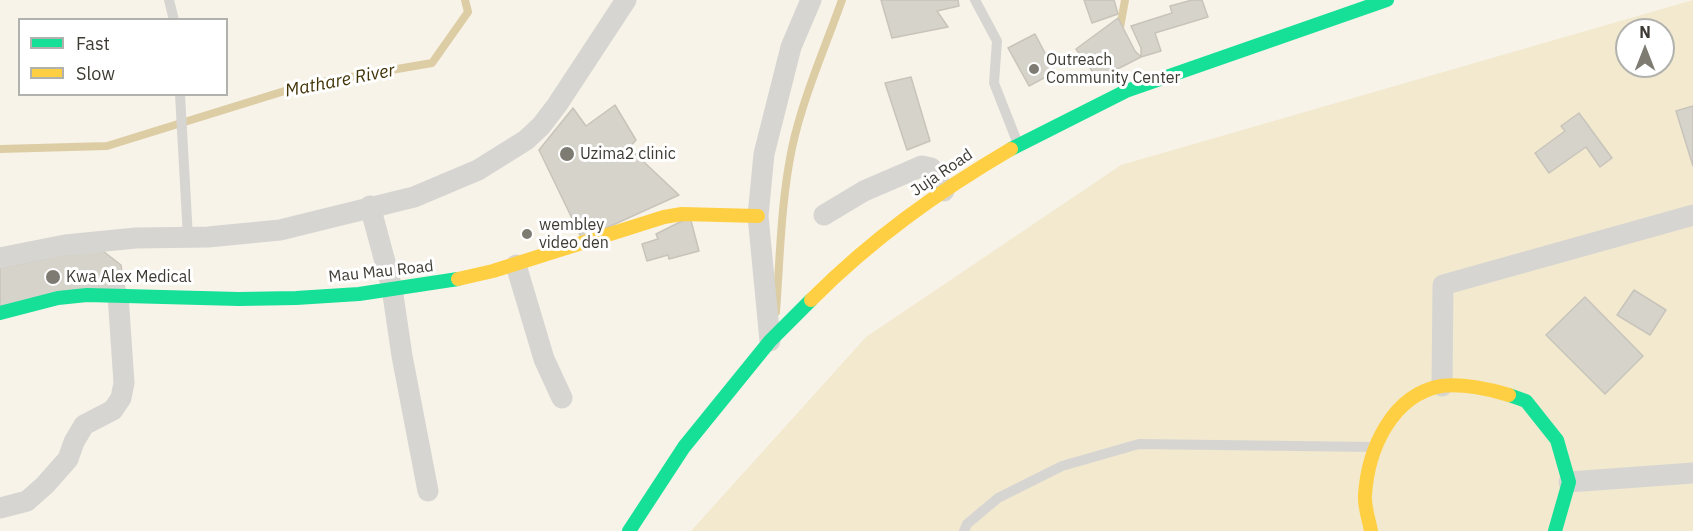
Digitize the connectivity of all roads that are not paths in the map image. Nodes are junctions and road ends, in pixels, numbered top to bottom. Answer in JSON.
{"nodes":[{"id":1,"x":169,"y":0,"type":"edge"},
{"id":2,"x":626,"y":0,"type":"edge"},
{"id":3,"x":811,"y":0,"type":"edge"},
{"id":4,"x":975,"y":0,"type":"edge"},
{"id":5,"x":1387,"y":0,"type":"edge"},
{"id":6,"x":174,"y":18,"type":"edge"},
{"id":7,"x":180,"y":96,"type":"edge"},
{"id":8,"x":1018,"y":145,"type":"junction"},
{"id":9,"x":944,"y":191,"type":"junction"},
{"id":10,"x":370,"y":206,"type":"junction"},
{"id":11,"x":824,"y":215,"type":"dead end"},
{"id":12,"x":1693,"y":215,"type":"edge"},
{"id":13,"x":758,"y":216,"type":"junction"},
{"id":14,"x":188,"y":238,"type":"junction"},
{"id":15,"x":0,"y":258,"type":"edge"},
{"id":16,"x":516,"y":265,"type":"junction"},
{"id":17,"x":392,"y":288,"type":"junction"},
{"id":18,"x":118,"y":295,"type":"junction"},
{"id":19,"x":0,"y":313,"type":"edge"},
{"id":20,"x":770,"y":341,"type":"junction"},
{"id":21,"x":1442,"y":386,"type":"junction"},
{"id":22,"x":562,"y":398,"type":"dead end"},
{"id":23,"x":1375,"y":447,"type":"junction"},
{"id":24,"x":1693,"y":473,"type":"edge"},
{"id":25,"x":1569,"y":482,"type":"junction"},
{"id":26,"x":428,"y":491,"type":"dead end"},
{"id":27,"x":0,"y":508,"type":"edge"},
{"id":28,"x":629,"y":531,"type":"edge"},
{"id":29,"x":964,"y":531,"type":"edge"},
{"id":30,"x":1371,"y":531,"type":"edge"},
{"id":31,"x":1555,"y":531,"type":"edge"}],
"edges":[{"from":1,"to":6,"type":"lane"},
{"from":2,"to":10,"type":"street"},
{"from":3,"to":13,"type":"street"},
{"from":4,"to":8,"type":"lane"},
{"from":5,"to":8,"type":"street","name":"Juja Road"},
{"from":7,"to":14,"type":"lane"},
{"from":8,"to":9,"type":"street","name":"Juja Road"},
{"from":9,"to":11,"type":"street"},
{"from":9,"to":20,"type":"street","name":"Juja Road"},
{"from":10,"to":14,"type":"street"},
{"from":10,"to":17,"type":"street"},
{"from":12,"to":21,"type":"street"},
{"from":13,"to":16,"type":"street","name":"Mau Mau Road"},
{"from":13,"to":20,"type":"street"},
{"from":14,"to":15,"type":"street"},
{"from":16,"to":17,"type":"street","name":"Mau Mau Road"},
{"from":16,"to":22,"type":"street"},
{"from":17,"to":18,"type":"street","name":"Mau Mau Road"},
{"from":17,"to":26,"type":"street"},
{"from":18,"to":19,"type":"street","name":"Mau Mau Road"},
{"from":18,"to":27,"type":"street"},
{"from":20,"to":28,"type":"street","name":"Juja Road"},
{"from":21,"to":23,"type":"street"},
{"from":21,"to":25,"type":"street"},
{"from":23,"to":29,"type":"lane"},
{"from":23,"to":30,"type":"street"},
{"from":24,"to":25,"type":"street"},
{"from":25,"to":31,"type":"street"}]}
